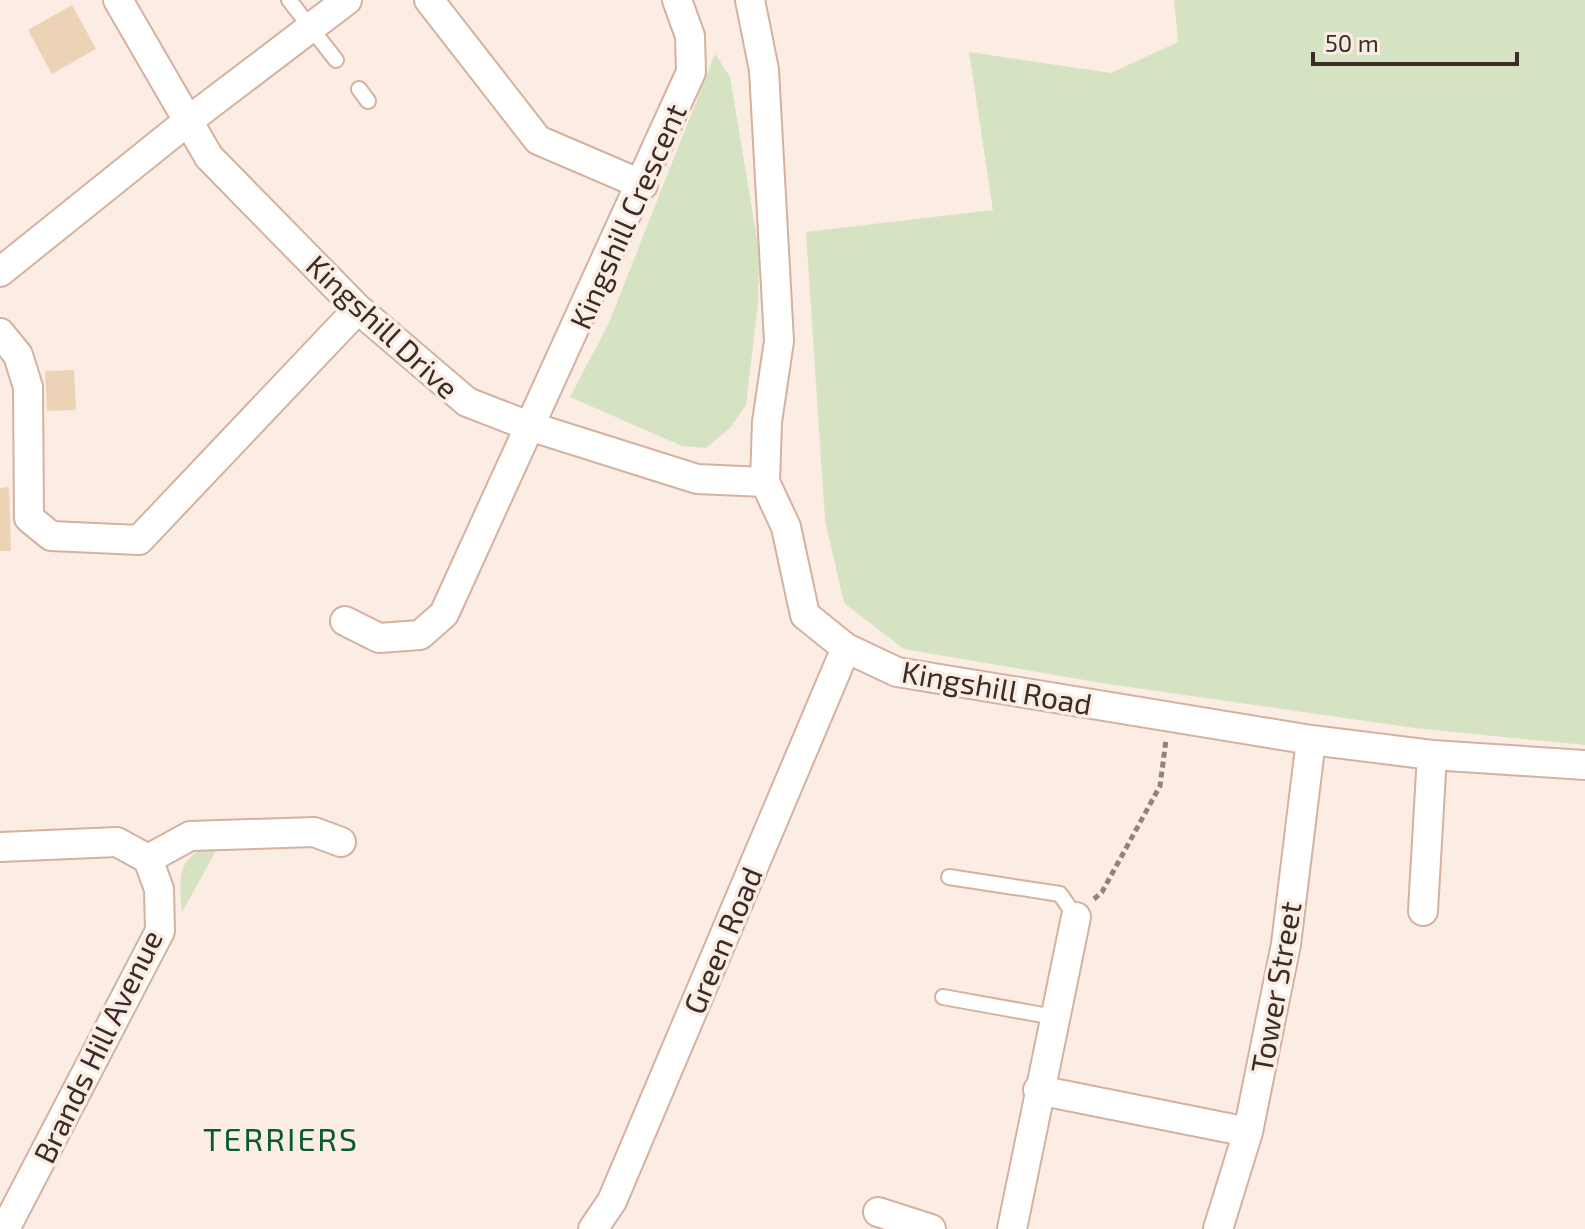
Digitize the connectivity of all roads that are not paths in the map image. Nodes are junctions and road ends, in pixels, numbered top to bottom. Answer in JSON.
{"nodes":[{"id":1,"x":118,"y":0,"type":"edge"},
{"id":2,"x":289,"y":0,"type":"edge"},
{"id":3,"x":347,"y":0,"type":"edge"},
{"id":4,"x":429,"y":0,"type":"edge"},
{"id":5,"x":677,"y":0,"type":"edge"},
{"id":6,"x":750,"y":0,"type":"edge"},
{"id":7,"x":311,"y":28,"type":"junction"},
{"id":8,"x":336,"y":60,"type":"dead end"},
{"id":9,"x":188,"y":121,"type":"junction"},
{"id":10,"x":643,"y":185,"type":"junction"},
{"id":11,"x":0,"y":272,"type":"edge"},
{"id":12,"x":358,"y":309,"type":"junction"},
{"id":13,"x":0,"y":333,"type":"edge"},
{"id":14,"x":529,"y":426,"type":"junction"},
{"id":15,"x":765,"y":482,"type":"junction"},
{"id":16,"x":345,"y":621,"type":"dead end"},
{"id":17,"x":846,"y":648,"type":"junction"},
{"id":18,"x":1311,"y":740,"type":"junction"},
{"id":19,"x":1432,"y":755,"type":"junction"},
{"id":20,"x":1585,"y":765,"type":"edge"},
{"id":21,"x":341,"y":842,"type":"dead end"},
{"id":22,"x":0,"y":847,"type":"edge"},
{"id":23,"x":148,"y":859,"type":"junction"},
{"id":24,"x":949,"y":877,"type":"dead end"},
{"id":25,"x":1423,"y":911,"type":"dead end"},
{"id":26,"x":1076,"y":917,"type":"joint"},
{"id":27,"x":943,"y":997,"type":"dead end"},
{"id":28,"x":1054,"y":1017,"type":"junction"},
{"id":29,"x":1038,"y":1090,"type":"junction"},
{"id":30,"x":1248,"y":1132,"type":"junction"},
{"id":31,"x":878,"y":1212,"type":"dead end"},
{"id":32,"x":5,"y":1229,"type":"edge"},
{"id":33,"x":593,"y":1229,"type":"edge"},
{"id":34,"x":931,"y":1229,"type":"edge"},
{"id":35,"x":1012,"y":1229,"type":"edge"},
{"id":36,"x":1218,"y":1229,"type":"edge"}],
"edges":[{"from":1,"to":9,"type":"street","name":"Kingshill Drive"},
{"from":2,"to":7,"type":"lane"},
{"from":3,"to":7,"type":"street"},
{"from":4,"to":10,"type":"street"},
{"from":5,"to":10,"type":"street","name":"Kingshill Crescent"},
{"from":6,"to":15,"type":"street","name":"Kingshill Road"},
{"from":7,"to":8,"type":"lane"},
{"from":7,"to":9,"type":"street"},
{"from":9,"to":11,"type":"street"},
{"from":9,"to":12,"type":"street","name":"Kingshill Drive"},
{"from":10,"to":14,"type":"street","name":"Kingshill Crescent"},
{"from":12,"to":13,"type":"street"},
{"from":12,"to":14,"type":"street","name":"Kingshill Drive"},
{"from":14,"to":15,"type":"street","name":"Kingshill Drive"},
{"from":14,"to":16,"type":"street","name":"Kingshill Crescent"},
{"from":15,"to":17,"type":"street","name":"Kingshill Road"},
{"from":17,"to":18,"type":"street","name":"Kingshill Road"},
{"from":17,"to":33,"type":"street","name":"Green Road"},
{"from":18,"to":19,"type":"street","name":"Kingshill Road"},
{"from":18,"to":30,"type":"street","name":"Tower Street"},
{"from":19,"to":20,"type":"street","name":"Kingshill Road"},
{"from":19,"to":25,"type":"street"},
{"from":21,"to":23,"type":"street"},
{"from":22,"to":23,"type":"street"},
{"from":23,"to":32,"type":"street","name":"Brands Hill Avenue"},
{"from":24,"to":26,"type":"lane"},
{"from":26,"to":28,"type":"street"},
{"from":27,"to":28,"type":"lane"},
{"from":28,"to":29,"type":"street"},
{"from":29,"to":30,"type":"street"},
{"from":29,"to":35,"type":"street"},
{"from":30,"to":36,"type":"street","name":"Tower Street"},
{"from":31,"to":34,"type":"street"}]}
